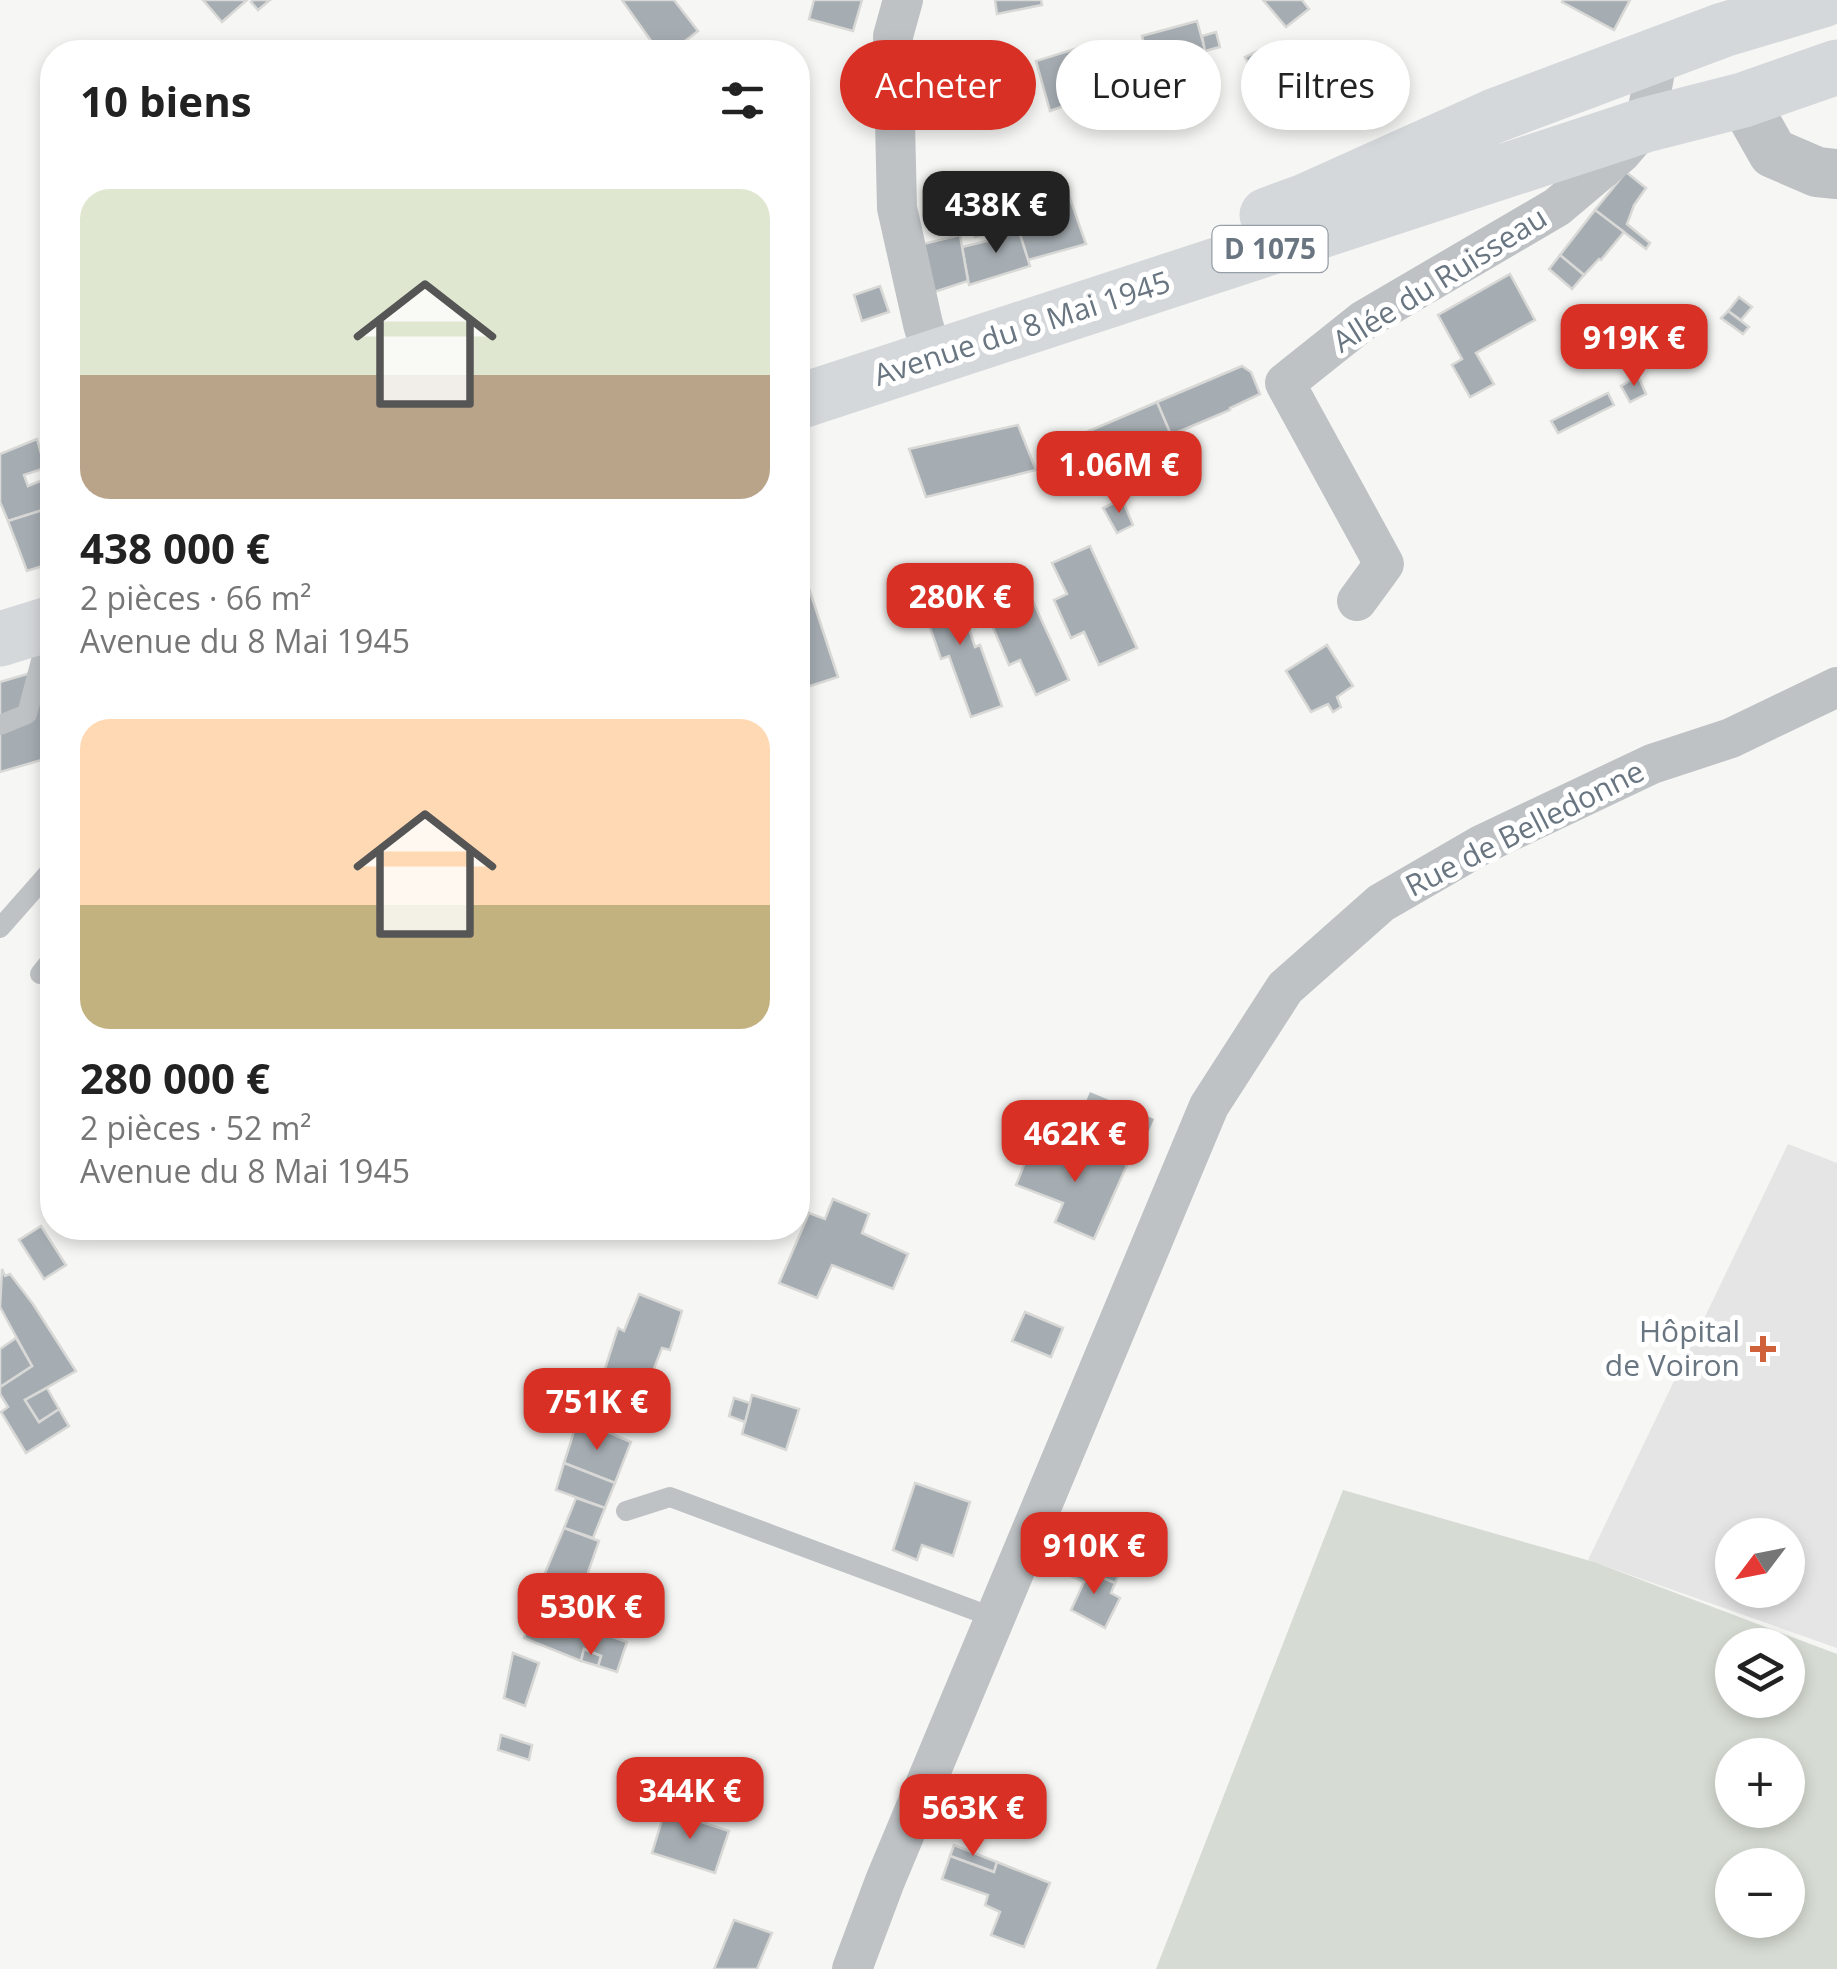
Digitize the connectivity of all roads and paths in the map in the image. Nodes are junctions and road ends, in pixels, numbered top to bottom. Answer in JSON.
{"nodes":[{"id":1,"x":903,"y":0,"type":"edge"},
{"id":2,"x":1823,"y":0,"type":"edge"},
{"id":3,"x":1724,"y":15,"type":"edge"},
{"id":4,"x":1658,"y":55,"type":"junction"},
{"id":5,"x":1837,"y":67,"type":"edge"},
{"id":6,"x":1743,"y":100,"type":"junction"},
{"id":7,"x":1645,"y":125,"type":"junction"},
{"id":8,"x":1837,"y":174,"type":"edge"},
{"id":9,"x":928,"y":341,"type":"junction"},
{"id":10,"x":810,"y":360,"type":"edge"},
{"id":11,"x":810,"y":396,"type":"edge"},
{"id":12,"x":1357,"y":601,"type":"dead end"},
{"id":13,"x":30,"y":616,"type":"edge"},
{"id":14,"x":40,"y":650,"type":"edge"},
{"id":15,"x":40,"y":665,"type":"edge"},
{"id":16,"x":1837,"y":688,"type":"edge"},
{"id":17,"x":0,"y":725,"type":"edge"},
{"id":18,"x":40,"y":883,"type":"edge"},
{"id":19,"x":0,"y":928,"type":"edge"},
{"id":20,"x":626,"y":1511,"type":"dead end"},
{"id":21,"x":995,"y":1618,"type":"junction"},
{"id":22,"x":852,"y":1969,"type":"edge"}],
"edges":[{"from":1,"to":9,"type":"street"},
{"from":2,"to":3,"type":"main road","number":"D 1075"},
{"from":3,"to":4,"type":"main road","name":"Avenue du 8 Mai 1945","number":"D 1075"},
{"from":3,"to":6,"type":"main road"},
{"from":4,"to":7,"type":"street"},
{"from":4,"to":9,"type":"main road","name":"Avenue du 8 Mai 1945","number":"D 1075"},
{"from":5,"to":6,"type":"main road","number":"D 1075"},
{"from":6,"to":7,"type":"main road","name":"Avenue du 8 Mai 1945","number":"D 1075"},
{"from":6,"to":8,"type":"street"},
{"from":7,"to":9,"type":"main road","name":"Avenue du 8 Mai 1945","number":"D 1075"},
{"from":7,"to":12,"type":"street","name":"Allée du Ruisseau"},
{"from":9,"to":10,"type":"main road","name":"Avenue du 8 Mai 1945","number":"D 1075"},
{"from":9,"to":11,"type":"main road","name":"Avenue du 8 Mai 1945","number":"D 1075"},
{"from":13,"to":14,"type":"lane"},
{"from":15,"to":17,"type":"lane"},
{"from":16,"to":21,"type":"street","name":"Rue de Belledonne"},
{"from":18,"to":19,"type":"lane"},
{"from":20,"to":21,"type":"lane"},
{"from":21,"to":22,"type":"street","name":"Rue de Belledonne"}]}
